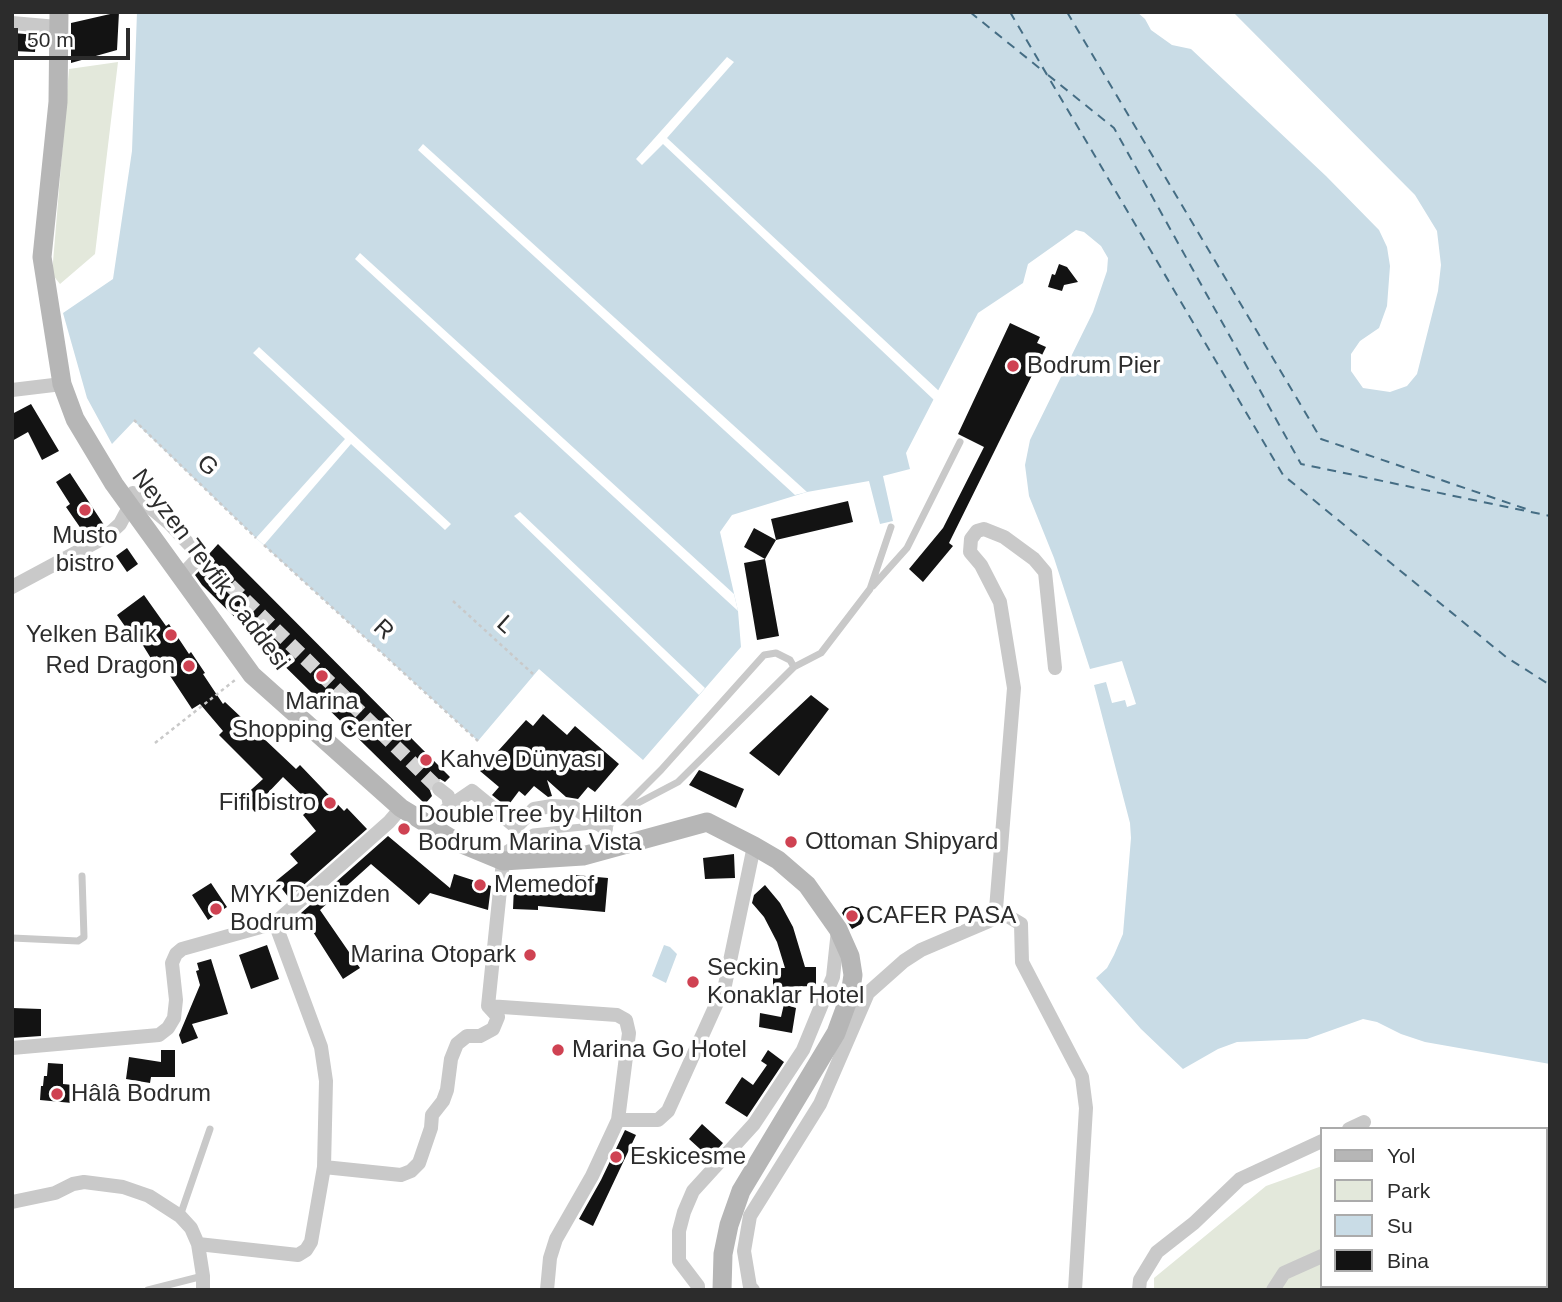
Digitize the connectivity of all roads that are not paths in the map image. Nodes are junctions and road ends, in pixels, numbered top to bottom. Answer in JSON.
{"nodes":[{"id":1,"x":58,"y":20,"type":"edge"},
{"id":2,"x":12,"y":23,"type":"edge"},
{"id":3,"x":62,"y":384,"type":"junction"},
{"id":4,"x":12,"y":390,"type":"edge"},
{"id":5,"x":960,"y":442,"type":"dead end"},
{"id":6,"x":131,"y":500,"type":"junction"},
{"id":7,"x":891,"y":527,"type":"dead end"},
{"id":8,"x":184,"y":573,"type":"dead end"},
{"id":9,"x":12,"y":587,"type":"edge"},
{"id":10,"x":870,"y":589,"type":"junction"},
{"id":11,"x":794,"y":667,"type":"junction"},
{"id":12,"x":1055,"y":668,"type":"dead end"},
{"id":13,"x":439,"y":789,"type":"tunnel mouth"},
{"id":14,"x":450,"y":806,"type":"junction"},
{"id":15,"x":401,"y":808,"type":"junction"},
{"id":16,"x":617,"y":814,"type":"junction"},
{"id":17,"x":435,"y":821,"type":"dead end"},
{"id":18,"x":609,"y":835,"type":"junction"},
{"id":19,"x":754,"y":846,"type":"junction"},
{"id":20,"x":502,"y":860,"type":"junction"},
{"id":21,"x":82,"y":876,"type":"dead end"},
{"id":22,"x":996,"y":909,"type":"junction"},
{"id":23,"x":275,"y":923,"type":"junction"},
{"id":24,"x":838,"y":929,"type":"junction"},
{"id":25,"x":12,"y":938,"type":"edge"},
{"id":26,"x":488,"y":1006,"type":"junction"},
{"id":27,"x":12,"y":1048,"type":"edge"},
{"id":28,"x":618,"y":1121,"type":"junction"},
{"id":29,"x":1364,"y":1122,"type":"dead end"},
{"id":30,"x":1353,"y":1127,"type":"edge"},
{"id":31,"x":210,"y":1129,"type":"dead end"},
{"id":32,"x":1320,"y":1142,"type":"edge"},
{"id":33,"x":324,"y":1167,"type":"junction"},
{"id":34,"x":12,"y":1202,"type":"edge"},
{"id":35,"x":180,"y":1216,"type":"junction"},
{"id":36,"x":198,"y":1244,"type":"junction"},
{"id":37,"x":1320,"y":1257,"type":"edge"},
{"id":38,"x":203,"y":1283,"type":"edge"},
{"id":39,"x":149,"y":1290,"type":"edge"},
{"id":40,"x":547,"y":1290,"type":"edge"},
{"id":41,"x":698,"y":1290,"type":"edge"},
{"id":42,"x":722,"y":1290,"type":"edge"},
{"id":43,"x":753,"y":1290,"type":"edge"},
{"id":44,"x":1075,"y":1290,"type":"edge"},
{"id":45,"x":1139,"y":1290,"type":"edge"},
{"id":46,"x":1273,"y":1290,"type":"edge"}],
"edges":[{"from":1,"to":2,"type":"street"},
{"from":1,"to":3,"type":"main road","name":"Neyzen Tevfik Caddesi"},
{"from":3,"to":4,"type":"street"},
{"from":3,"to":6,"type":"main road","name":"Neyzen Tevfik Caddesi"},
{"from":5,"to":10,"type":"lane"},
{"from":6,"to":8,"type":"street"},
{"from":6,"to":9,"type":"street"},
{"from":6,"to":15,"type":"main road","name":"Neyzen Tevfik Caddesi"},
{"from":7,"to":10,"type":"lane"},
{"from":10,"to":11,"type":"lane"},
{"from":11,"to":16,"type":"lane"},
{"from":11,"to":16,"type":"lane"},
{"from":12,"to":22,"type":"street"},
{"from":13,"to":14,"type":"street"},
{"from":14,"to":17,"type":"street"},
{"from":14,"to":18,"type":"street"},
{"from":15,"to":20,"type":"main road","name":"Neyzen Tevfik Caddesi"},
{"from":15,"to":23,"type":"street"},
{"from":16,"to":18,"type":"lane"},
{"from":18,"to":19,"type":"main road","name":"Neyzen Tevfik Caddesi"},
{"from":18,"to":20,"type":"main road","name":"Neyzen Tevfik Caddesi"},
{"from":18,"to":20,"type":"lane"},
{"from":19,"to":24,"type":"main road","name":"Neyzen Tevfik Caddesi"},
{"from":19,"to":28,"type":"street"},
{"from":20,"to":26,"type":"street"},
{"from":21,"to":25,"type":"lane"},
{"from":22,"to":43,"type":"street"},
{"from":22,"to":44,"type":"street"},
{"from":23,"to":27,"type":"street"},
{"from":23,"to":33,"type":"street"},
{"from":24,"to":41,"type":"street"},
{"from":24,"to":42,"type":"main road","name":"Neyzen Tevfik Caddesi"},
{"from":26,"to":28,"type":"street"},
{"from":26,"to":33,"type":"street"},
{"from":28,"to":40,"type":"street"},
{"from":29,"to":30,"type":"street"},
{"from":31,"to":35,"type":"lane"},
{"from":32,"to":45,"type":"street"},
{"from":33,"to":36,"type":"street"},
{"from":34,"to":35,"type":"street"},
{"from":35,"to":36,"type":"street"},
{"from":36,"to":38,"type":"street"},
{"from":37,"to":46,"type":"street"},
{"from":38,"to":39,"type":"lane"}]}
